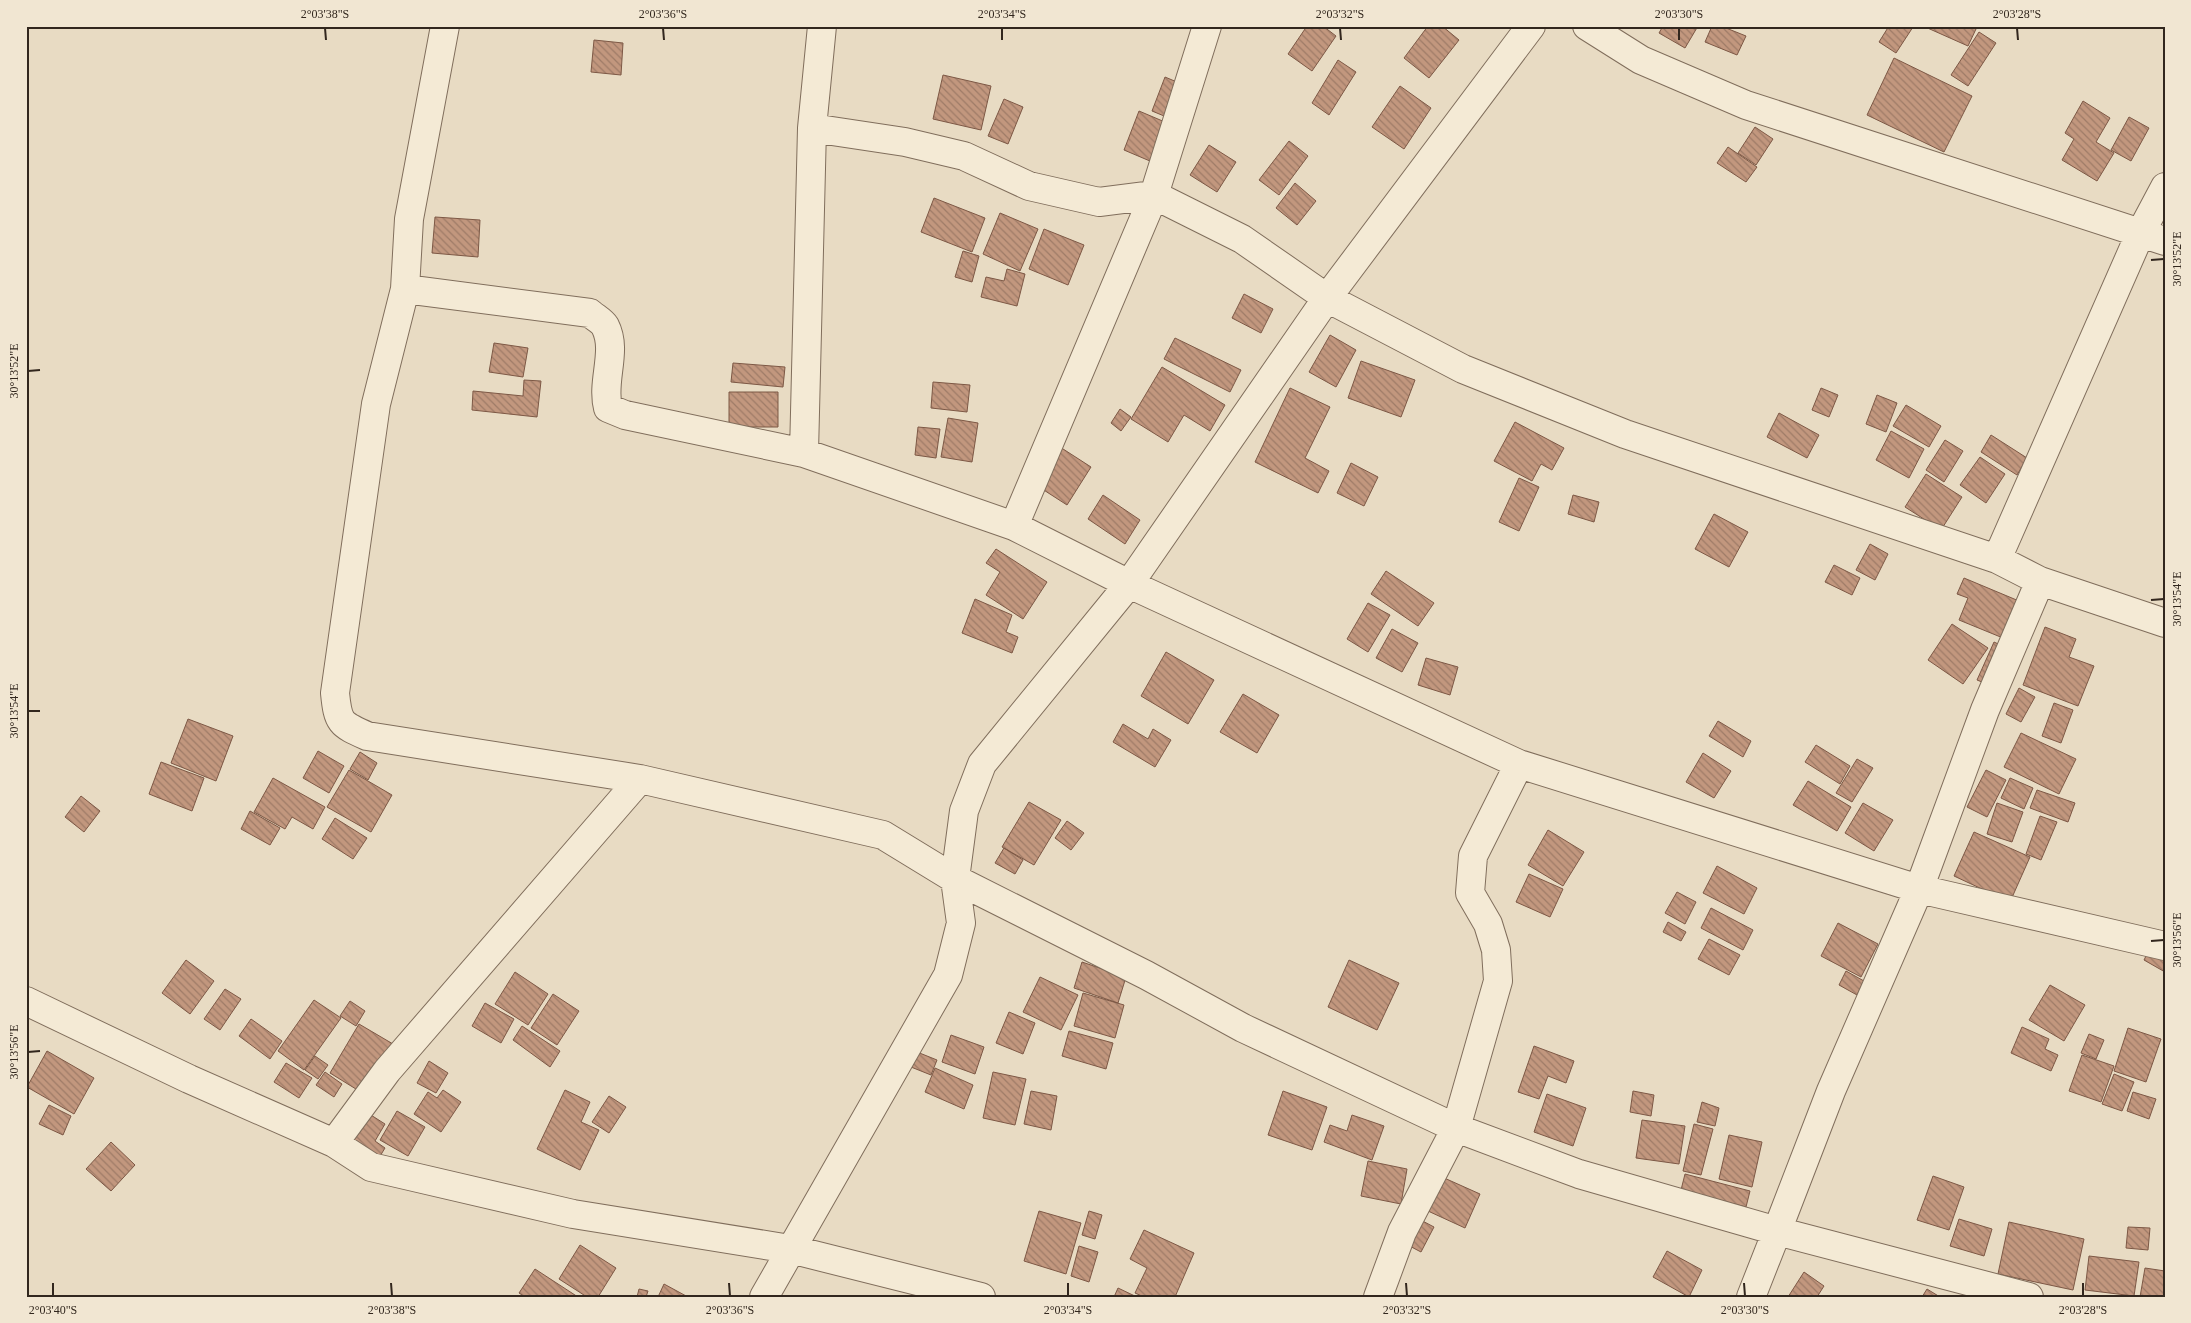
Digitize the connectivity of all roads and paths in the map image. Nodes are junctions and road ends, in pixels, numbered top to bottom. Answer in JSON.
{"nodes":[{"id":1,"x":445,"y":26,"type":"edge"},
{"id":2,"x":822,"y":26,"type":"edge"},
{"id":3,"x":1207,"y":26,"type":"edge"},
{"id":4,"x":1531,"y":26,"type":"edge"},
{"id":5,"x":1587,"y":26,"type":"edge"},
{"id":6,"x":812,"y":128,"type":"junction"},
{"id":7,"x":2165,"y":187,"type":"edge"},
{"id":8,"x":1154,"y":195,"type":"junction"},
{"id":9,"x":2152,"y":237,"type":"edge"},
{"id":10,"x":405,"y":289,"type":"junction"},
{"id":11,"x":1328,"y":298,"type":"junction"},
{"id":12,"x":804,"y":453,"type":"junction"},
{"id":13,"x":1014,"y":526,"type":"junction"},
{"id":14,"x":1997,"y":559,"type":"junction"},
{"id":15,"x":2040,"y":581,"type":"junction"},
{"id":16,"x":1129,"y":584,"type":"junction"},
{"id":17,"x":2165,"y":623,"type":"edge"},
{"id":18,"x":1519,"y":764,"type":"junction"},
{"id":19,"x":640,"y":779,"type":"junction"},
{"id":20,"x":955,"y":879,"type":"junction"},
{"id":21,"x":1919,"y":889,"type":"junction"},
{"id":22,"x":2165,"y":946,"type":"edge"},
{"id":23,"x":26,"y":1001,"type":"edge"},
{"id":24,"x":1456,"y":1128,"type":"junction"},
{"id":25,"x":334,"y":1144,"type":"junction"},
{"id":26,"x":1776,"y":1232,"type":"junction"},
{"id":27,"x":790,"y":1249,"type":"junction"},
{"id":28,"x":764,"y":1297,"type":"edge"},
{"id":29,"x":981,"y":1297,"type":"edge"},
{"id":30,"x":1378,"y":1297,"type":"edge"},
{"id":31,"x":1751,"y":1297,"type":"edge"},
{"id":32,"x":2029,"y":1297,"type":"edge"}],
"edges":[{"from":1,"to":10,"type":"street"},
{"from":2,"to":6,"type":"street"},
{"from":3,"to":8,"type":"street"},
{"from":4,"to":11,"type":"street"},
{"from":5,"to":9,"type":"street"},
{"from":6,"to":8,"type":"street"},
{"from":6,"to":12,"type":"street"},
{"from":7,"to":9,"type":"street"},
{"from":8,"to":11,"type":"street"},
{"from":8,"to":13,"type":"street"},
{"from":9,"to":14,"type":"street"},
{"from":10,"to":12,"type":"street"},
{"from":10,"to":19,"type":"street"},
{"from":11,"to":14,"type":"street"},
{"from":11,"to":16,"type":"street"},
{"from":12,"to":13,"type":"street"},
{"from":13,"to":16,"type":"street"},
{"from":14,"to":15,"type":"street"},
{"from":15,"to":17,"type":"street"},
{"from":15,"to":21,"type":"street"},
{"from":16,"to":18,"type":"street"},
{"from":16,"to":20,"type":"street"},
{"from":18,"to":21,"type":"street"},
{"from":18,"to":24,"type":"street"},
{"from":19,"to":20,"type":"street"},
{"from":19,"to":25,"type":"street"},
{"from":20,"to":24,"type":"street"},
{"from":20,"to":27,"type":"street"},
{"from":21,"to":22,"type":"street"},
{"from":21,"to":26,"type":"street"},
{"from":23,"to":25,"type":"street"},
{"from":24,"to":26,"type":"street"},
{"from":24,"to":30,"type":"street"},
{"from":25,"to":27,"type":"street"},
{"from":26,"to":31,"type":"street"},
{"from":26,"to":32,"type":"street"},
{"from":27,"to":28,"type":"street"},
{"from":27,"to":29,"type":"street"}]}
